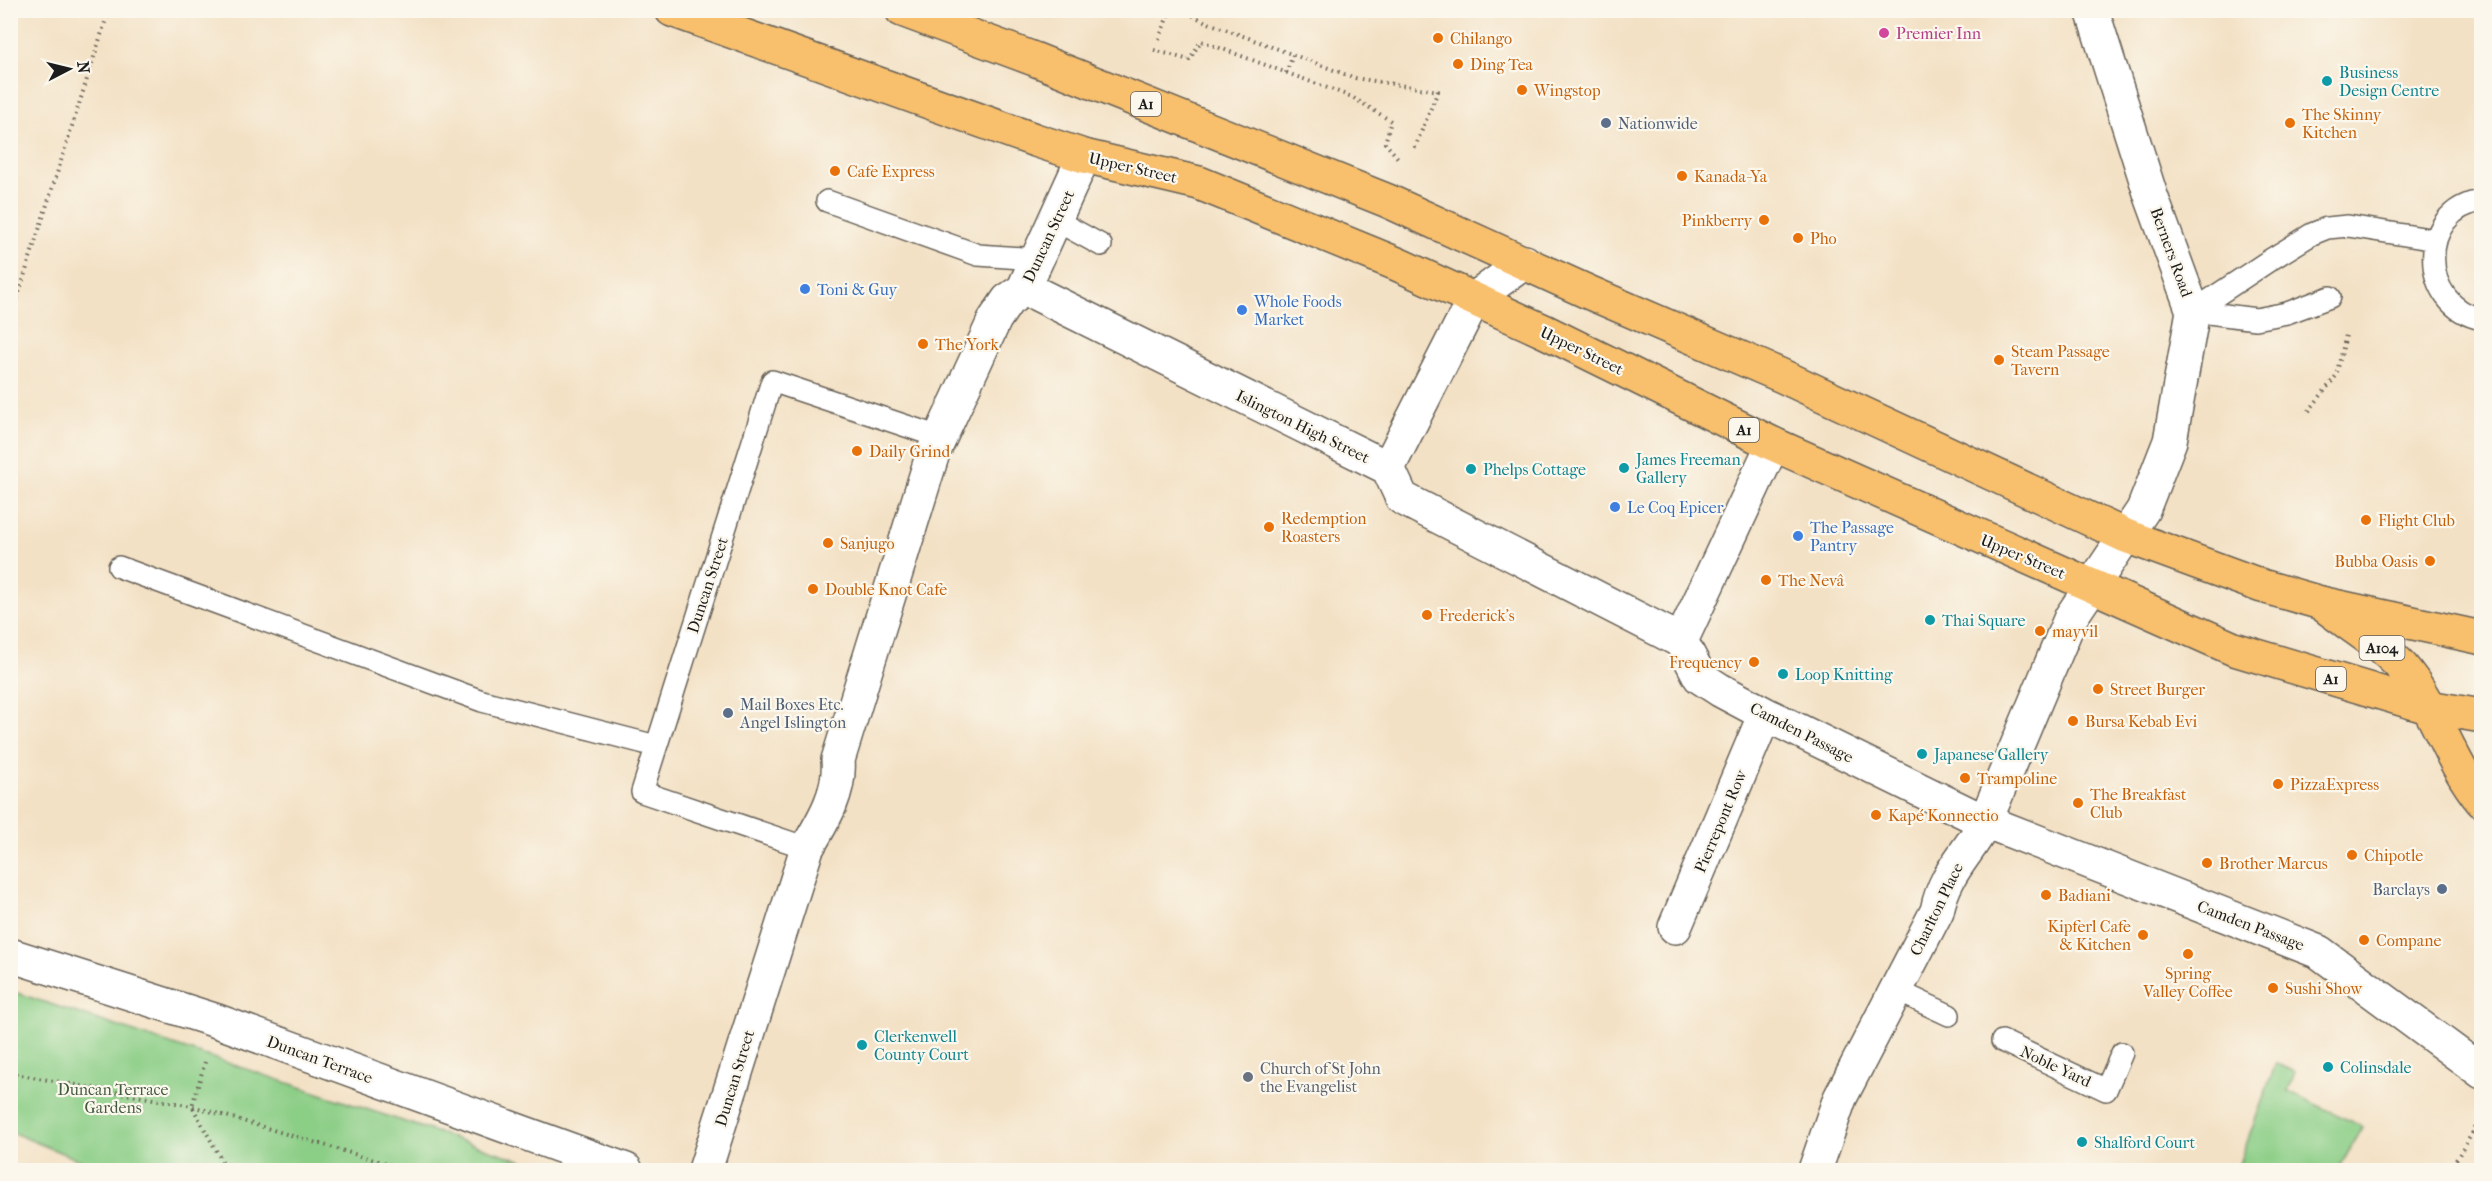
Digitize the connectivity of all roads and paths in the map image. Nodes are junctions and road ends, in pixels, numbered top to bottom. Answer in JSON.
{"nodes":[{"id":1,"x":109,"y":10,"type":"edge"},
{"id":2,"x":672,"y":10,"type":"edge"},
{"id":3,"x":902,"y":10,"type":"edge"},
{"id":4,"x":1170,"y":10,"type":"edge"},
{"id":5,"x":1182,"y":10,"type":"edge"},
{"id":6,"x":2093,"y":12,"type":"edge"},
{"id":7,"x":1159,"y":39,"type":"dead end"},
{"id":8,"x":1154,"y":50,"type":"dead end"},
{"id":9,"x":1293,"y":55,"type":"junction"},
{"id":10,"x":1286,"y":73,"type":"junction"},
{"id":11,"x":1413,"y":152,"type":"dead end"},
{"id":12,"x":1084,"y":156,"type":"junction"},
{"id":13,"x":1404,"y":166,"type":"dead end"},
{"id":14,"x":827,"y":201,"type":"dead end"},
{"id":15,"x":2481,"y":201,"type":"edge"},
{"id":16,"x":1055,"y":220,"type":"junction"},
{"id":17,"x":2436,"y":240,"type":"junction"},
{"id":18,"x":1101,"y":245,"type":"dead end"},
{"id":19,"x":1037,"y":260,"type":"junction"},
{"id":20,"x":1525,"y":262,"type":"junction"},
{"id":21,"x":1023,"y":290,"type":"junction"},
{"id":22,"x":2330,"y":297,"type":"dead end"},
{"id":23,"x":1474,"y":298,"type":"junction"},
{"id":24,"x":2193,"y":311,"type":"junction"},
{"id":25,"x":2481,"y":320,"type":"edge"},
{"id":26,"x":10,"y":321,"type":"edge"},
{"id":27,"x":2346,"y":335,"type":"dead end"},
{"id":28,"x":2308,"y":411,"type":"dead end"},
{"id":29,"x":939,"y":437,"type":"junction"},
{"id":30,"x":1773,"y":444,"type":"junction"},
{"id":31,"x":1389,"y":468,"type":"junction"},
{"id":32,"x":2126,"y":537,"type":"junction"},
{"id":33,"x":119,"y":567,"type":"dead end"},
{"id":34,"x":2091,"y":585,"type":"junction"},
{"id":35,"x":2321,"y":603,"type":"junction"},
{"id":36,"x":2481,"y":638,"type":"edge"},
{"id":37,"x":1681,"y":640,"type":"junction"},
{"id":38,"x":2428,"y":707,"type":"junction"},
{"id":39,"x":1765,"y":714,"type":"junction"},
{"id":40,"x":2481,"y":716,"type":"edge"},
{"id":41,"x":656,"y":746,"type":"junction"},
{"id":42,"x":2481,"y":801,"type":"edge"},
{"id":43,"x":807,"y":848,"type":"junction"},
{"id":44,"x":1675,"y":927,"type":"dead end"},
{"id":45,"x":10,"y":955,"type":"edge"},
{"id":46,"x":1896,"y":990,"type":"junction"},
{"id":47,"x":1949,"y":1015,"type":"dead end"},
{"id":48,"x":2002,"y":1041,"type":"dead end"},
{"id":49,"x":2122,"y":1053,"type":"dead end"},
{"id":50,"x":2481,"y":1072,"type":"edge"},
{"id":51,"x":10,"y":1073,"type":"edge"},
{"id":52,"x":192,"y":1106,"type":"junction"},
{"id":53,"x":2481,"y":1117,"type":"edge"},
{"id":54,"x":235,"y":1170,"type":"edge"},
{"id":55,"x":408,"y":1170,"type":"edge"},
{"id":56,"x":626,"y":1170,"type":"edge"},
{"id":57,"x":705,"y":1170,"type":"edge"},
{"id":58,"x":1815,"y":1170,"type":"edge"},
{"id":59,"x":2450,"y":1170,"type":"edge"}],
"edges":[{"from":1,"to":26,"type":"path"},
{"from":2,"to":12,"type":"main road","name":"Upper Street","number":"A1"},
{"from":3,"to":20,"type":"main road","number":"A1"},
{"from":4,"to":7,"type":"path"},
{"from":5,"to":9,"type":"path"},
{"from":6,"to":24,"type":"street","name":"Berners Road"},
{"from":8,"to":10,"type":"path"},
{"from":9,"to":10,"type":"path"},
{"from":9,"to":11,"type":"path"},
{"from":10,"to":13,"type":"path"},
{"from":12,"to":16,"type":"street","name":"Duncan Street"},
{"from":12,"to":23,"type":"main road","name":"Upper Street","number":"A1"},
{"from":14,"to":19,"type":"lane"},
{"from":15,"to":17,"type":"lane"},
{"from":16,"to":18,"type":"lane"},
{"from":16,"to":19,"type":"street","name":"Duncan Street"},
{"from":17,"to":24,"type":"lane"},
{"from":17,"to":25,"type":"lane"},
{"from":19,"to":21,"type":"street","name":"Duncan Street"},
{"from":20,"to":23,"type":"street","name":"Islington High Street"},
{"from":20,"to":32,"type":"main road","number":"A1"},
{"from":21,"to":29,"type":"street","name":"Duncan Street"},
{"from":21,"to":31,"type":"street","name":"Islington High Street"},
{"from":22,"to":24,"type":"lane"},
{"from":23,"to":30,"type":"main road","name":"Upper Street","number":"A1"},
{"from":23,"to":31,"type":"street","name":"Islington High Street"},
{"from":24,"to":32,"type":"street","name":"Berners Road"},
{"from":27,"to":28,"type":"path"},
{"from":29,"to":41,"type":"lane","name":"Duncan Street"},
{"from":29,"to":43,"type":"street","name":"Duncan Street"},
{"from":30,"to":34,"type":"main road","name":"Upper Street","number":"A1"},
{"from":30,"to":37,"type":"street"},
{"from":31,"to":37,"type":"street"},
{"from":32,"to":34,"type":"street","name":"Berners Road"},
{"from":32,"to":35,"type":"main road","number":"A1"},
{"from":33,"to":41,"type":"lane"},
{"from":34,"to":38,"type":"main road","name":"Upper Street","number":"A1"},
{"from":34,"to":46,"type":"street","name":"Charlton Place"},
{"from":35,"to":36,"type":"main road","number":"A1"},
{"from":35,"to":38,"type":"main road","number":"A104"},
{"from":37,"to":39,"type":"street","name":"Camden Passage"},
{"from":38,"to":40,"type":"main road","name":"Upper Street","number":"A1"},
{"from":38,"to":42,"type":"main road","number":"A104"},
{"from":39,"to":44,"type":"street","name":"Pierrepont Row"},
{"from":39,"to":50,"type":"street","name":"Camden Passage"},
{"from":41,"to":43,"type":"lane","name":"Duncan Street"},
{"from":43,"to":57,"type":"street","name":"Duncan Street"},
{"from":45,"to":56,"type":"street","name":"Duncan Terrace"},
{"from":46,"to":47,"type":"lane"},
{"from":46,"to":58,"type":"street","name":"Charlton Place"},
{"from":48,"to":49,"type":"lane","name":"Noble Yard"},
{"from":51,"to":52,"type":"path"},
{"from":52,"to":54,"type":"path"},
{"from":52,"to":55,"type":"path"},
{"from":53,"to":59,"type":"path"}]}
